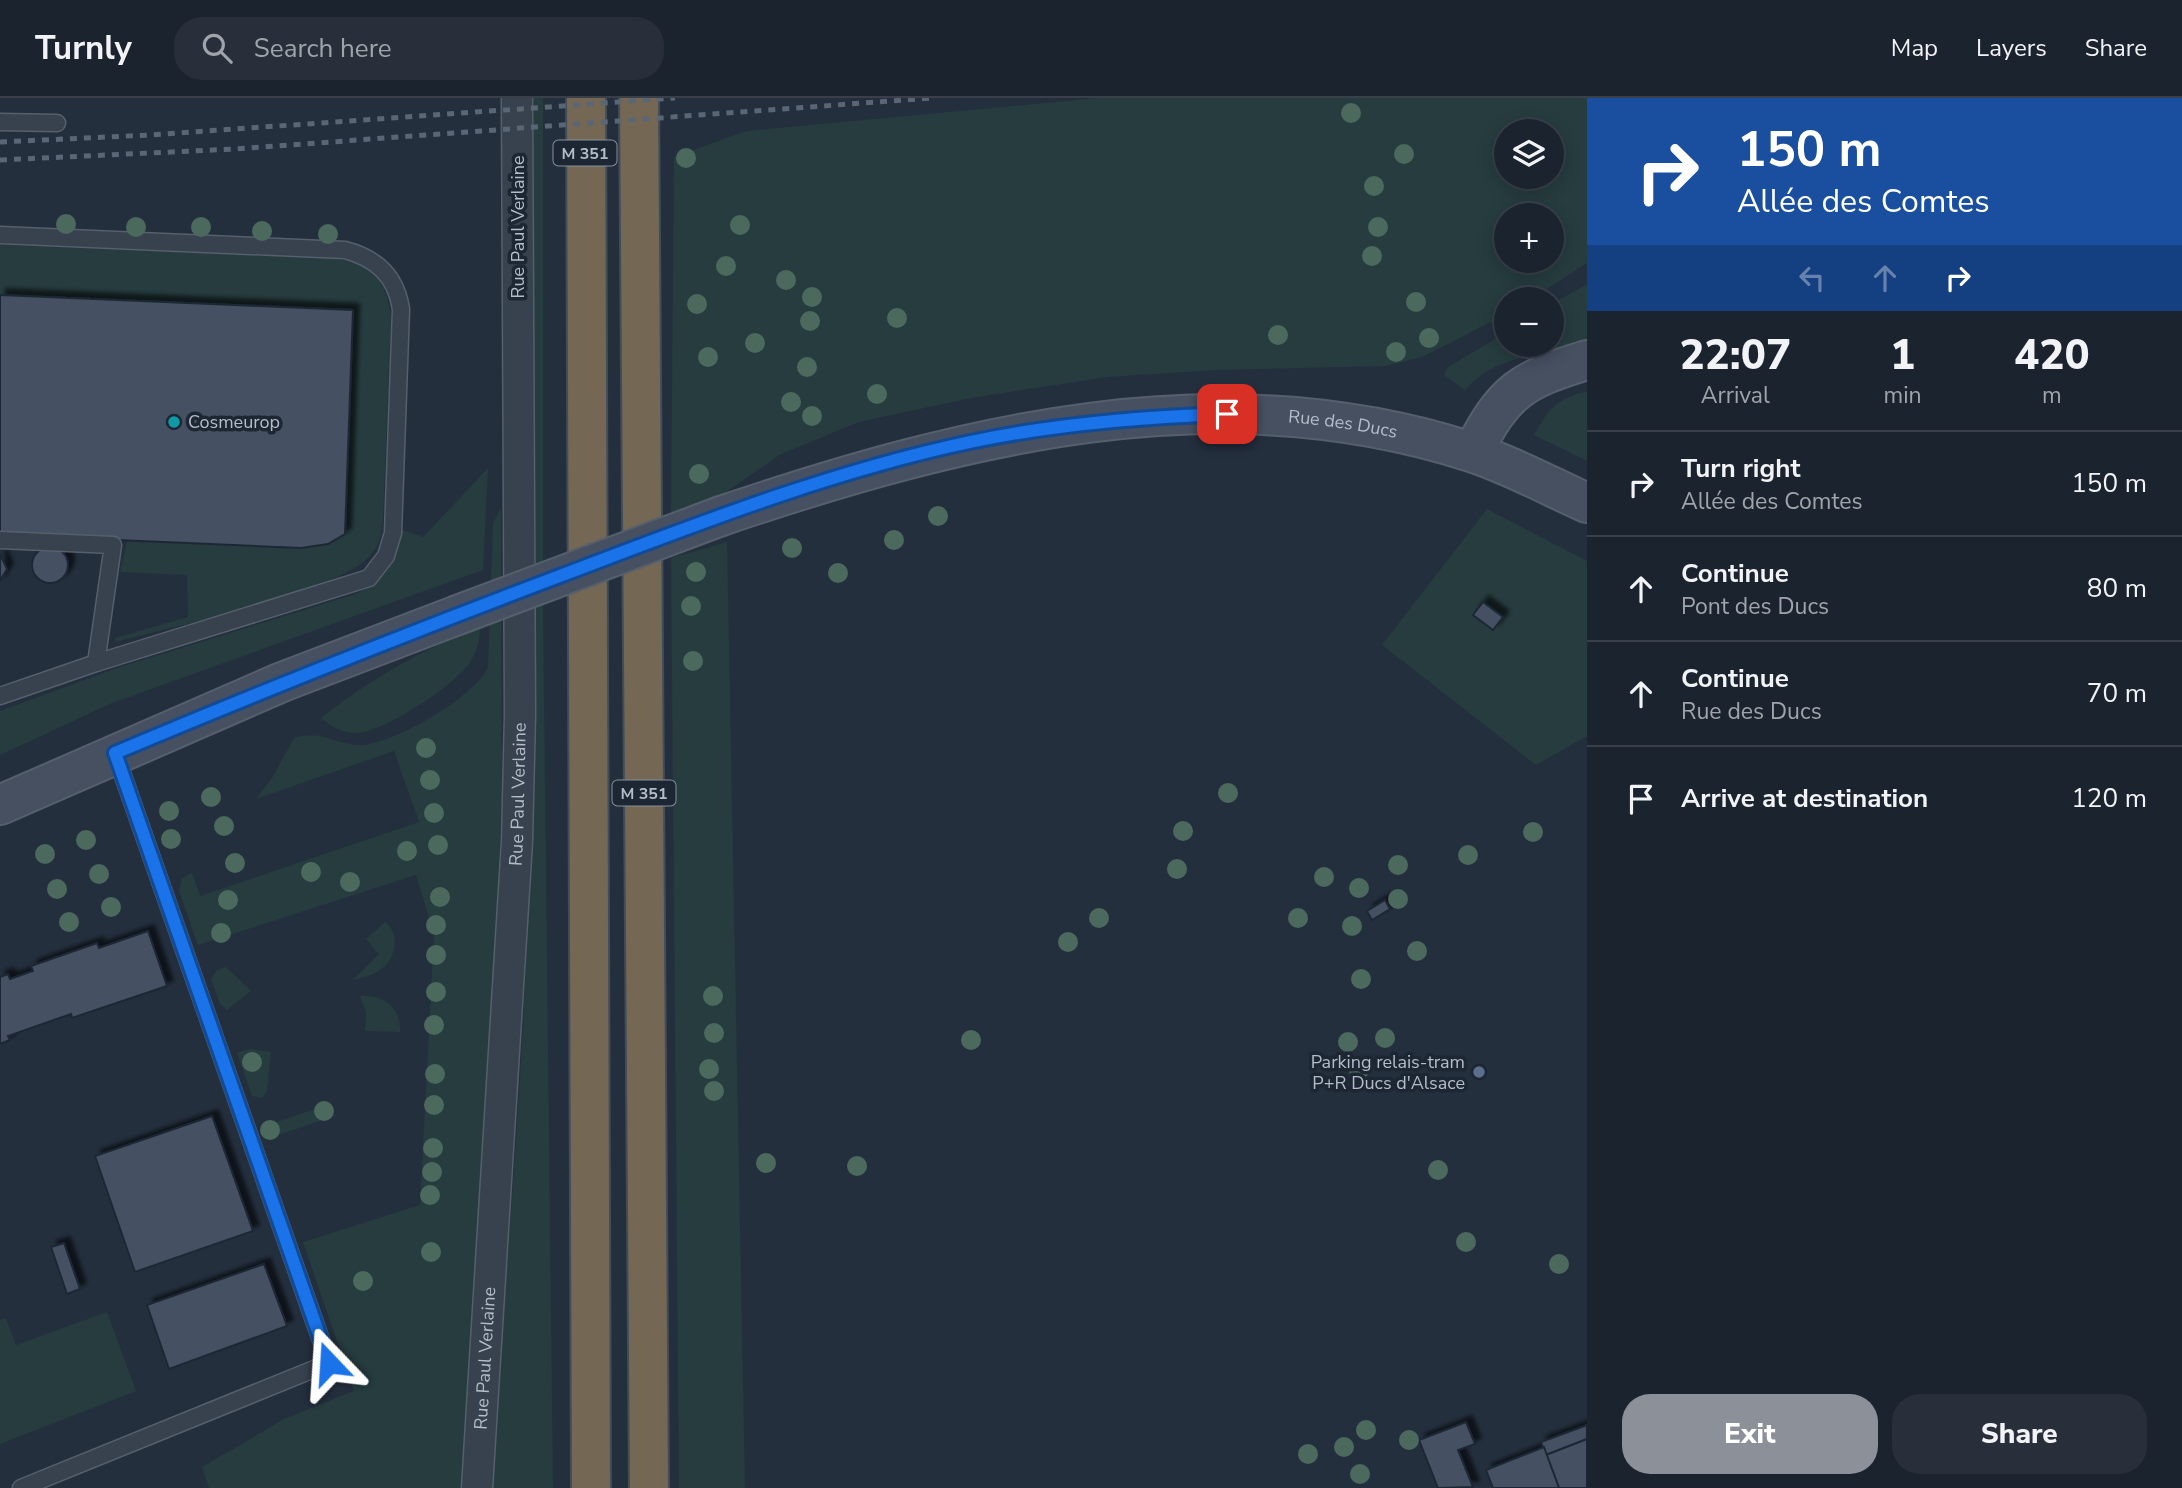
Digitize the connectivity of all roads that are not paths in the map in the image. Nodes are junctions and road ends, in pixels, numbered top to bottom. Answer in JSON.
{"nodes":[{"id":1,"x":517,"y":98,"type":"edge"},
{"id":2,"x":565,"y":98,"type":"edge"},
{"id":3,"x":586,"y":98,"type":"edge"},
{"id":4,"x":639,"y":98,"type":"edge"},
{"id":5,"x":0,"y":122,"type":"edge"},
{"id":6,"x":57,"y":123,"type":"dead end"},
{"id":7,"x":584,"y":209,"type":"junction"},
{"id":8,"x":0,"y":235,"type":"edge"},
{"id":9,"x":1587,"y":360,"type":"edge"},
{"id":10,"x":1473,"y":452,"type":"junction"},
{"id":11,"x":1587,"y":503,"type":"edge"},
{"id":12,"x":0,"y":540,"type":"edge"},
{"id":13,"x":96,"y":663,"type":"junction"},
{"id":14,"x":0,"y":696,"type":"edge"},
{"id":15,"x":115,"y":753,"type":"junction"},
{"id":16,"x":0,"y":805,"type":"edge"},
{"id":17,"x":20,"y":1488,"type":"edge"},
{"id":18,"x":477,"y":1488,"type":"edge"},
{"id":19,"x":591,"y":1488,"type":"edge"},
{"id":20,"x":649,"y":1488,"type":"edge"}],
"edges":[{"from":1,"to":18,"type":"street","name":"Rue Paul Verlaine"},
{"from":2,"to":7,"type":"highway"},
{"from":3,"to":7,"type":"highway","number":"M 351"},
{"from":4,"to":20,"type":"highway","number":"M 351"},
{"from":5,"to":6,"type":"lane"},
{"from":7,"to":19,"type":"highway","number":"M 351"},
{"from":8,"to":13,"type":"lane"},
{"from":9,"to":10,"type":"street"},
{"from":10,"to":11,"type":"street","name":"Rue des Ducs"},
{"from":10,"to":15,"type":"street","name":"Rue des Ducs","bridge":true},
{"from":12,"to":13,"type":"lane"},
{"from":13,"to":14,"type":"lane"},
{"from":15,"to":16,"type":"street","name":"Rue des Ducs"},
{"from":15,"to":17,"type":"lane"}]}
